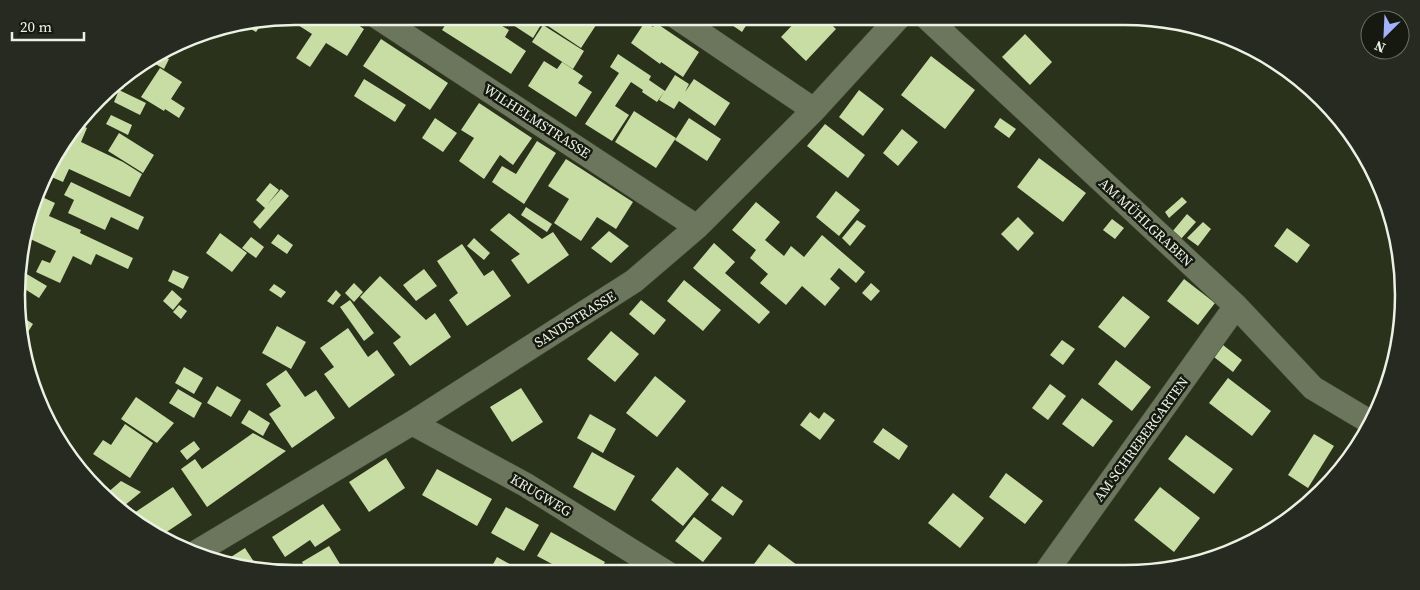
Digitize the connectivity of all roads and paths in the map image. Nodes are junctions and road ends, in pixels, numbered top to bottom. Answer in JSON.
{"nodes":[{"id":1,"x":390,"y":25,"type":"edge"},
{"id":2,"x":688,"y":25,"type":"edge"},
{"id":3,"x":892,"y":25,"type":"edge"},
{"id":4,"x":935,"y":25,"type":"edge"},
{"id":5,"x":814,"y":110,"type":"junction"},
{"id":6,"x":697,"y":227,"type":"junction"},
{"id":7,"x":1236,"y":306,"type":"junction"},
{"id":8,"x":1365,"y":419,"type":"edge"},
{"id":9,"x":412,"y":423,"type":"junction"},
{"id":10,"x":202,"y":549,"type":"edge"},
{"id":11,"x":654,"y":565,"type":"edge"},
{"id":12,"x":1051,"y":565,"type":"edge"}],
"edges":[{"from":1,"to":6,"type":"street","name":"WILHELMSTRASSE"},
{"from":2,"to":5,"type":"street"},
{"from":3,"to":5,"type":"street","name":"SANDSTRASSE"},
{"from":4,"to":7,"type":"street","name":"AM MÜHLGRABEN"},
{"from":5,"to":6,"type":"street","name":"SANDSTRASSE"},
{"from":6,"to":9,"type":"street","name":"SANDSTRASSE"},
{"from":7,"to":8,"type":"street","name":"AM MÜHLGRABEN"},
{"from":7,"to":12,"type":"street","name":"AM SCHREBERGARTEN"},
{"from":9,"to":10,"type":"street","name":"SANDSTRASSE"},
{"from":9,"to":11,"type":"street","name":"KRUGWEG"}]}
